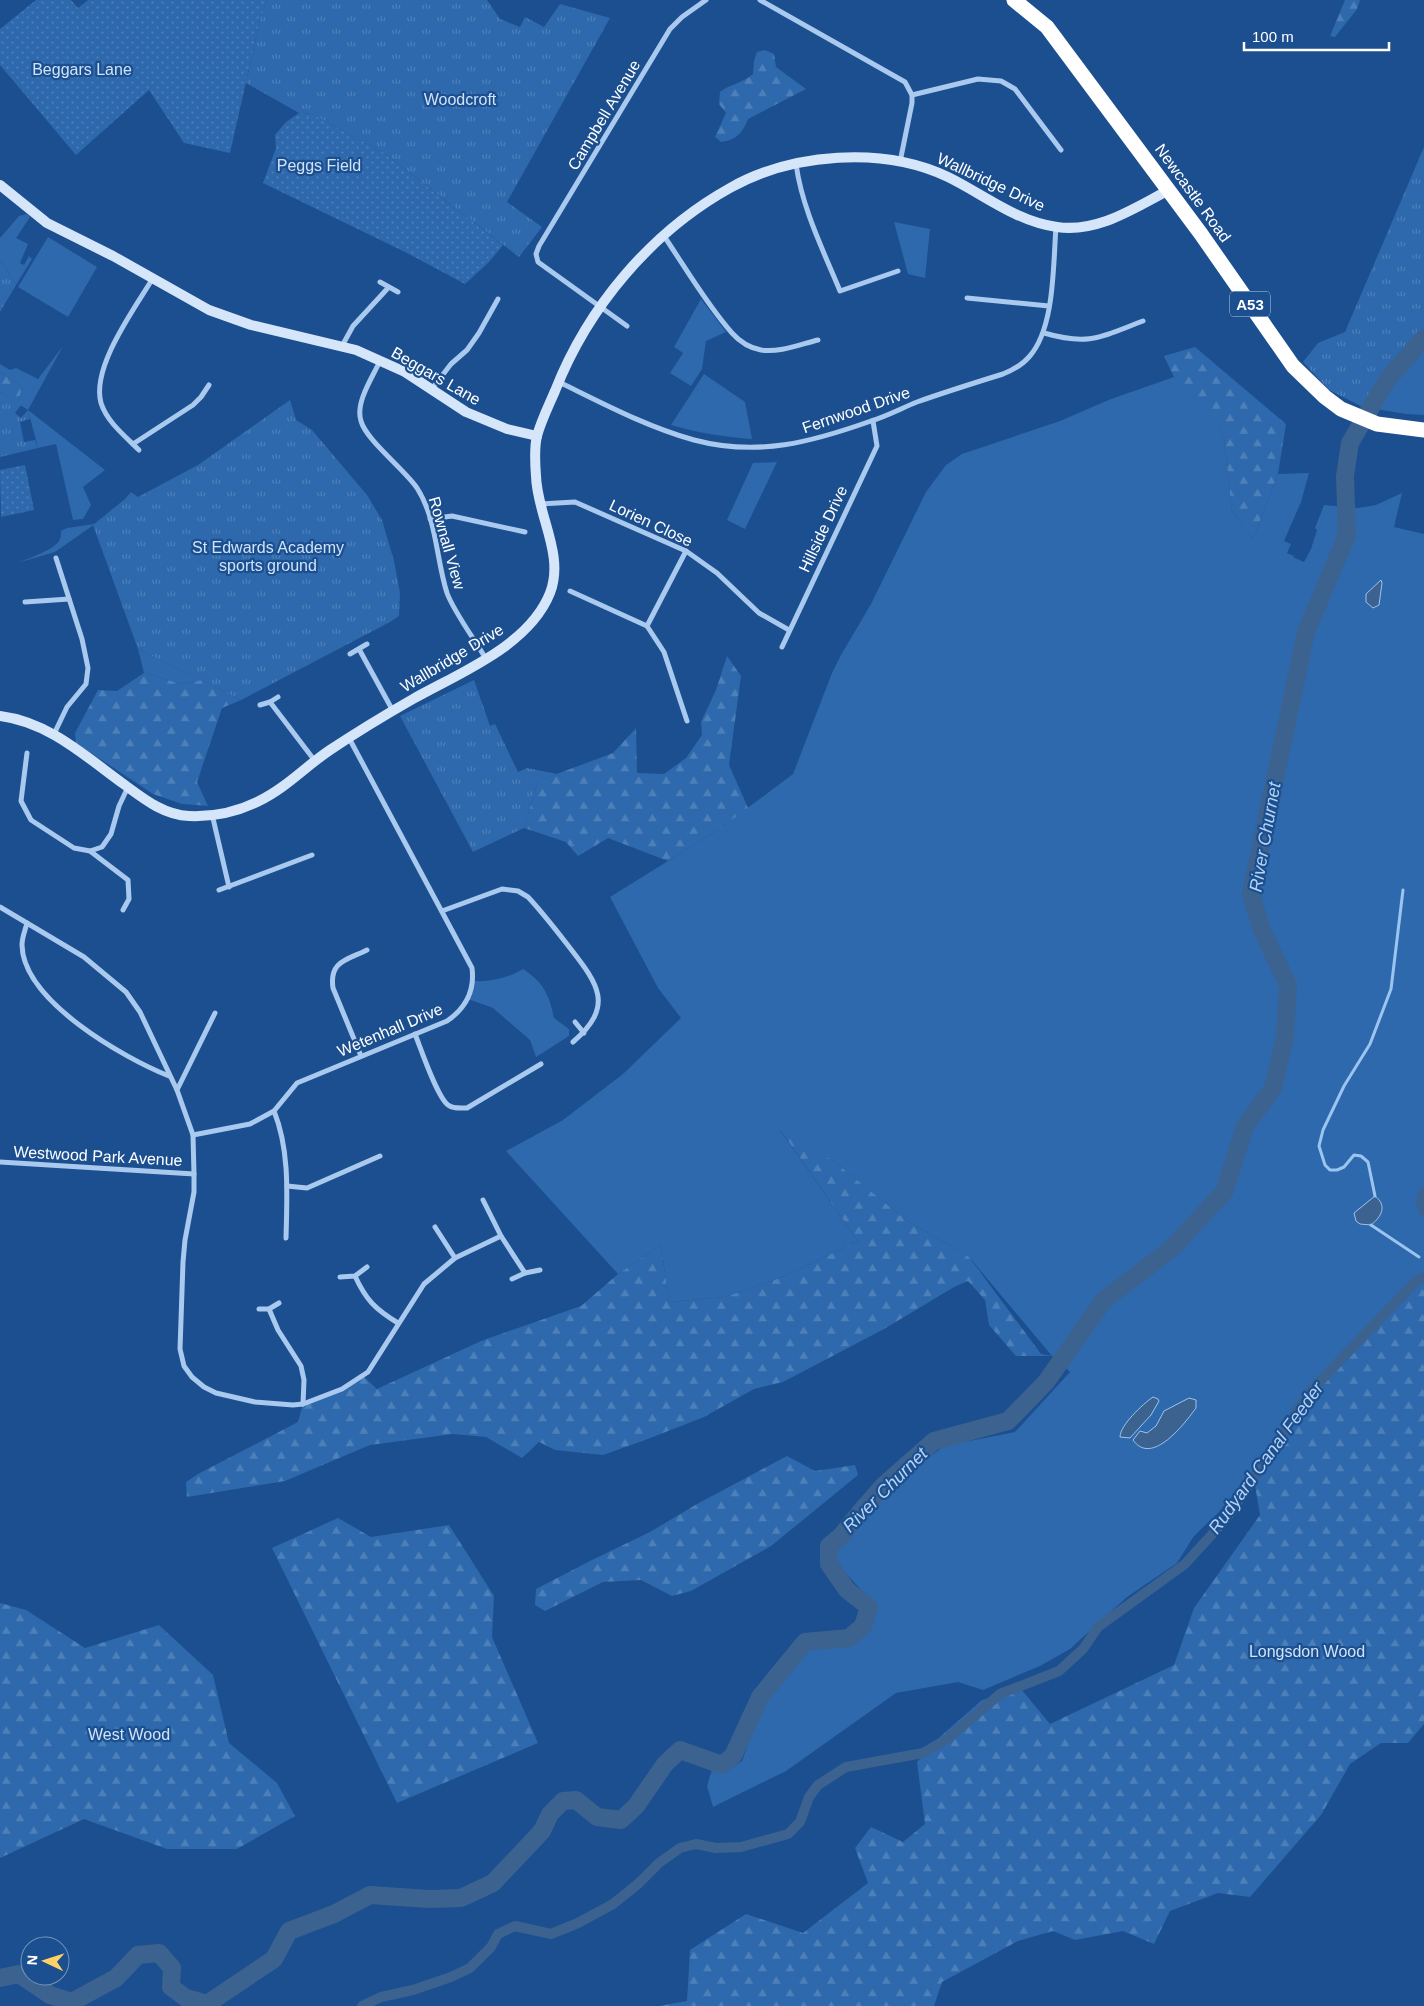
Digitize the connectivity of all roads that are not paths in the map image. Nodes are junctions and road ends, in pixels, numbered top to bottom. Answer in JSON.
{"nodes":[{"id":1,"x":706,"y":0,"type":"edge"},
{"id":2,"x":760,"y":0,"type":"edge"},
{"id":3,"x":1014,"y":0,"type":"edge"},
{"id":4,"x":912,"y":95,"type":"junction"},
{"id":5,"x":1062,"y":150,"type":"dead end"},
{"id":6,"x":900,"y":162,"type":"junction"},
{"id":7,"x":796,"y":163,"type":"junction"},
{"id":8,"x":0,"y":185,"type":"edge"},
{"id":9,"x":1169,"y":190,"type":"junction"},
{"id":10,"x":1056,"y":227,"type":"junction"},
{"id":11,"x":664,"y":236,"type":"junction"},
{"id":12,"x":898,"y":271,"type":"dead end"},
{"id":13,"x":152,"y":278,"type":"junction"},
{"id":14,"x":380,"y":282,"type":"dead end"},
{"id":15,"x":388,"y":288,"type":"junction"},
{"id":16,"x":398,"y":292,"type":"dead end"},
{"id":17,"x":967,"y":298,"type":"dead end"},
{"id":18,"x":498,"y":299,"type":"dead end"},
{"id":19,"x":601,"y":306,"type":"junction"},
{"id":20,"x":1049,"y":306,"type":"junction"},
{"id":21,"x":1143,"y":321,"type":"dead end"},
{"id":22,"x":628,"y":326,"type":"dead end"},
{"id":23,"x":1044,"y":333,"type":"junction"},
{"id":24,"x":818,"y":340,"type":"dead end"},
{"id":25,"x":342,"y":347,"type":"junction"},
{"id":26,"x":380,"y":361,"type":"junction"},
{"id":27,"x":558,"y":382,"type":"junction"},
{"id":28,"x":209,"y":385,"type":"dead end"},
{"id":29,"x":430,"y":390,"type":"junction"},
{"id":30,"x":872,"y":421,"type":"junction"},
{"id":31,"x":1424,"y":430,"type":"edge"},
{"id":32,"x":537,"y":436,"type":"junction"},
{"id":33,"x":133,"y":444,"type":"junction"},
{"id":34,"x":139,"y":450,"type":"dead end"},
{"id":35,"x":540,"y":504,"type":"junction"},
{"id":36,"x":430,"y":519,"type":"junction"},
{"id":37,"x":525,"y":532,"type":"dead end"},
{"id":38,"x":686,"y":551,"type":"junction"},
{"id":39,"x":56,"y":558,"type":"dead end"},
{"id":40,"x":570,"y":591,"type":"dead end"},
{"id":41,"x":69,"y":599,"type":"junction"},
{"id":42,"x":25,"y":602,"type":"dead end"},
{"id":43,"x":647,"y":626,"type":"junction"},
{"id":44,"x":789,"y":630,"type":"junction"},
{"id":45,"x":367,"y":644,"type":"dead end"},
{"id":46,"x":782,"y":647,"type":"dead end"},
{"id":47,"x":359,"y":649,"type":"junction"},
{"id":48,"x":350,"y":654,"type":"dead end"},
{"id":49,"x":486,"y":659,"type":"junction"},
{"id":50,"x":278,"y":697,"type":"dead end"},
{"id":51,"x":270,"y":702,"type":"junction"},
{"id":52,"x":260,"y":705,"type":"dead end"},
{"id":53,"x":393,"y":711,"type":"junction"},
{"id":54,"x":0,"y":716,"type":"edge"},
{"id":55,"x":687,"y":721,"type":"dead end"},
{"id":56,"x":54,"y":734,"type":"junction"},
{"id":57,"x":349,"y":738,"type":"junction"},
{"id":58,"x":26,"y":754,"type":"dead end"},
{"id":59,"x":315,"y":761,"type":"junction"},
{"id":60,"x":128,"y":787,"type":"junction"},
{"id":61,"x":212,"y":814,"type":"junction"},
{"id":62,"x":90,"y":851,"type":"junction"},
{"id":63,"x":312,"y":855,"type":"dead end"},
{"id":64,"x":229,"y":887,"type":"junction"},
{"id":65,"x":219,"y":890,"type":"dead end"},
{"id":66,"x":0,"y":907,"type":"edge"},
{"id":67,"x":123,"y":910,"type":"dead end"},
{"id":68,"x":442,"y":911,"type":"junction"},
{"id":69,"x":28,"y":923,"type":"junction"},
{"id":70,"x":367,"y":950,"type":"dead end"},
{"id":71,"x":215,"y":1013,"type":"dead end"},
{"id":72,"x":575,"y":1022,"type":"dead end"},
{"id":73,"x":584,"y":1033,"type":"junction"},
{"id":74,"x":415,"y":1034,"type":"junction"},
{"id":75,"x":574,"y":1042,"type":"dead end"},
{"id":76,"x":361,"y":1056,"type":"junction"},
{"id":77,"x":541,"y":1064,"type":"dead end"},
{"id":78,"x":169,"y":1076,"type":"junction"},
{"id":79,"x":177,"y":1090,"type":"junction"},
{"id":80,"x":274,"y":1111,"type":"junction"},
{"id":81,"x":193,"y":1135,"type":"junction"},
{"id":82,"x":380,"y":1156,"type":"dead end"},
{"id":83,"x":0,"y":1162,"type":"edge"},
{"id":84,"x":194,"y":1174,"type":"junction"},
{"id":85,"x":287,"y":1186,"type":"junction"},
{"id":86,"x":483,"y":1200,"type":"dead end"},
{"id":87,"x":435,"y":1227,"type":"dead end"},
{"id":88,"x":501,"y":1236,"type":"junction"},
{"id":89,"x":286,"y":1238,"type":"dead end"},
{"id":90,"x":456,"y":1258,"type":"junction"},
{"id":91,"x":367,"y":1267,"type":"dead end"},
{"id":92,"x":540,"y":1270,"type":"dead end"},
{"id":93,"x":525,"y":1273,"type":"junction"},
{"id":94,"x":356,"y":1276,"type":"junction"},
{"id":95,"x":340,"y":1277,"type":"dead end"},
{"id":96,"x":512,"y":1279,"type":"dead end"},
{"id":97,"x":279,"y":1303,"type":"dead end"},
{"id":98,"x":269,"y":1309,"type":"junction"},
{"id":99,"x":259,"y":1310,"type":"dead end"},
{"id":100,"x":398,"y":1323,"type":"junction"},
{"id":101,"x":303,"y":1404,"type":"junction"}],
"edges":[{"from":1,"to":19,"type":"street","name":"Campbell Avenue"},
{"from":2,"to":4,"type":"street"},
{"from":3,"to":9,"type":"highway","name":"Newcastle Road","number":"A53"},
{"from":4,"to":5,"type":"street"},
{"from":4,"to":6,"type":"street"},
{"from":6,"to":7,"type":"street","name":"Wallbridge Drive"},
{"from":6,"to":10,"type":"street","name":"Wallbridge Drive"},
{"from":7,"to":11,"type":"street","name":"Wallbridge Drive"},
{"from":7,"to":12,"type":"street"},
{"from":8,"to":13,"type":"street","name":"Beggars Lane"},
{"from":9,"to":10,"type":"street","name":"Wallbridge Drive"},
{"from":9,"to":31,"type":"highway","name":"Newcastle Road","number":"A53"},
{"from":10,"to":20,"type":"street","name":"Fernwood Drive"},
{"from":11,"to":19,"type":"street","name":"Wallbridge Drive"},
{"from":11,"to":24,"type":"street"},
{"from":13,"to":25,"type":"street","name":"Beggars Lane"},
{"from":13,"to":33,"type":"street"},
{"from":14,"to":15,"type":"street"},
{"from":15,"to":16,"type":"street"},
{"from":15,"to":25,"type":"street"},
{"from":17,"to":20,"type":"street"},
{"from":18,"to":29,"type":"street"},
{"from":19,"to":22,"type":"street"},
{"from":19,"to":27,"type":"street","name":"Wallbridge Drive"},
{"from":20,"to":23,"type":"street","name":"Fernwood Drive"},
{"from":21,"to":23,"type":"street"},
{"from":23,"to":30,"type":"street","name":"Fernwood Drive"},
{"from":25,"to":26,"type":"street","name":"Beggars Lane"},
{"from":26,"to":29,"type":"street","name":"Beggars Lane"},
{"from":26,"to":36,"type":"street","name":"Rownall View"},
{"from":27,"to":30,"type":"street","name":"Fernwood Drive"},
{"from":27,"to":32,"type":"street","name":"Wallbridge Drive"},
{"from":28,"to":33,"type":"street"},
{"from":29,"to":32,"type":"street","name":"Beggars Lane"},
{"from":30,"to":44,"type":"street","name":"Hillside Drive"},
{"from":32,"to":35,"type":"street","name":"Wallbridge Drive"},
{"from":33,"to":34,"type":"street"},
{"from":35,"to":38,"type":"street","name":"Lorien Close"},
{"from":35,"to":49,"type":"street","name":"Wallbridge Drive"},
{"from":36,"to":37,"type":"street"},
{"from":36,"to":49,"type":"street","name":"Rownall View"},
{"from":38,"to":43,"type":"street"},
{"from":38,"to":44,"type":"street","name":"Lorien Close"},
{"from":39,"to":41,"type":"street"},
{"from":40,"to":43,"type":"street"},
{"from":41,"to":42,"type":"street"},
{"from":41,"to":56,"type":"street"},
{"from":43,"to":55,"type":"street"},
{"from":44,"to":46,"type":"street","name":"Hillside Drive"},
{"from":45,"to":47,"type":"street"},
{"from":47,"to":48,"type":"street"},
{"from":47,"to":53,"type":"street"},
{"from":49,"to":53,"type":"street","name":"Wallbridge Drive"},
{"from":50,"to":51,"type":"street"},
{"from":51,"to":52,"type":"street"},
{"from":51,"to":59,"type":"street"},
{"from":53,"to":57,"type":"street","name":"Wallbridge Drive"},
{"from":54,"to":56,"type":"street","name":"Wallbridge Drive"},
{"from":56,"to":60,"type":"street","name":"Wallbridge Drive"},
{"from":57,"to":59,"type":"street","name":"Wallbridge Drive"},
{"from":57,"to":68,"type":"street","name":"Wetenhall Drive"},
{"from":58,"to":62,"type":"street"},
{"from":59,"to":61,"type":"street","name":"Wallbridge Drive"},
{"from":60,"to":61,"type":"street","name":"Wallbridge Drive"},
{"from":60,"to":62,"type":"street"},
{"from":61,"to":64,"type":"street"},
{"from":62,"to":67,"type":"street"},
{"from":63,"to":64,"type":"street"},
{"from":64,"to":65,"type":"street"},
{"from":66,"to":69,"type":"street"},
{"from":68,"to":73,"type":"street"},
{"from":68,"to":74,"type":"street","name":"Wetenhall Drive"},
{"from":69,"to":78,"type":"street"},
{"from":69,"to":78,"type":"street"},
{"from":70,"to":76,"type":"street"},
{"from":71,"to":79,"type":"street"},
{"from":72,"to":73,"type":"street"},
{"from":73,"to":75,"type":"street"},
{"from":74,"to":76,"type":"street","name":"Wetenhall Drive"},
{"from":74,"to":77,"type":"street"},
{"from":76,"to":80,"type":"street","name":"Wetenhall Drive"},
{"from":78,"to":79,"type":"street"},
{"from":79,"to":81,"type":"street"},
{"from":80,"to":81,"type":"street","name":"Wetenhall Drive"},
{"from":80,"to":85,"type":"street"},
{"from":81,"to":84,"type":"street"},
{"from":82,"to":85,"type":"street"},
{"from":83,"to":84,"type":"street","name":"Westwood Park Avenue"},
{"from":84,"to":101,"type":"street"},
{"from":85,"to":89,"type":"street"},
{"from":86,"to":88,"type":"street"},
{"from":87,"to":90,"type":"street"},
{"from":88,"to":90,"type":"street"},
{"from":88,"to":93,"type":"street"},
{"from":90,"to":100,"type":"street"},
{"from":91,"to":94,"type":"street"},
{"from":92,"to":93,"type":"street"},
{"from":93,"to":96,"type":"street"},
{"from":94,"to":95,"type":"street"},
{"from":94,"to":100,"type":"street"},
{"from":97,"to":98,"type":"street"},
{"from":98,"to":99,"type":"street"},
{"from":98,"to":101,"type":"street"},
{"from":100,"to":101,"type":"street"}]}
